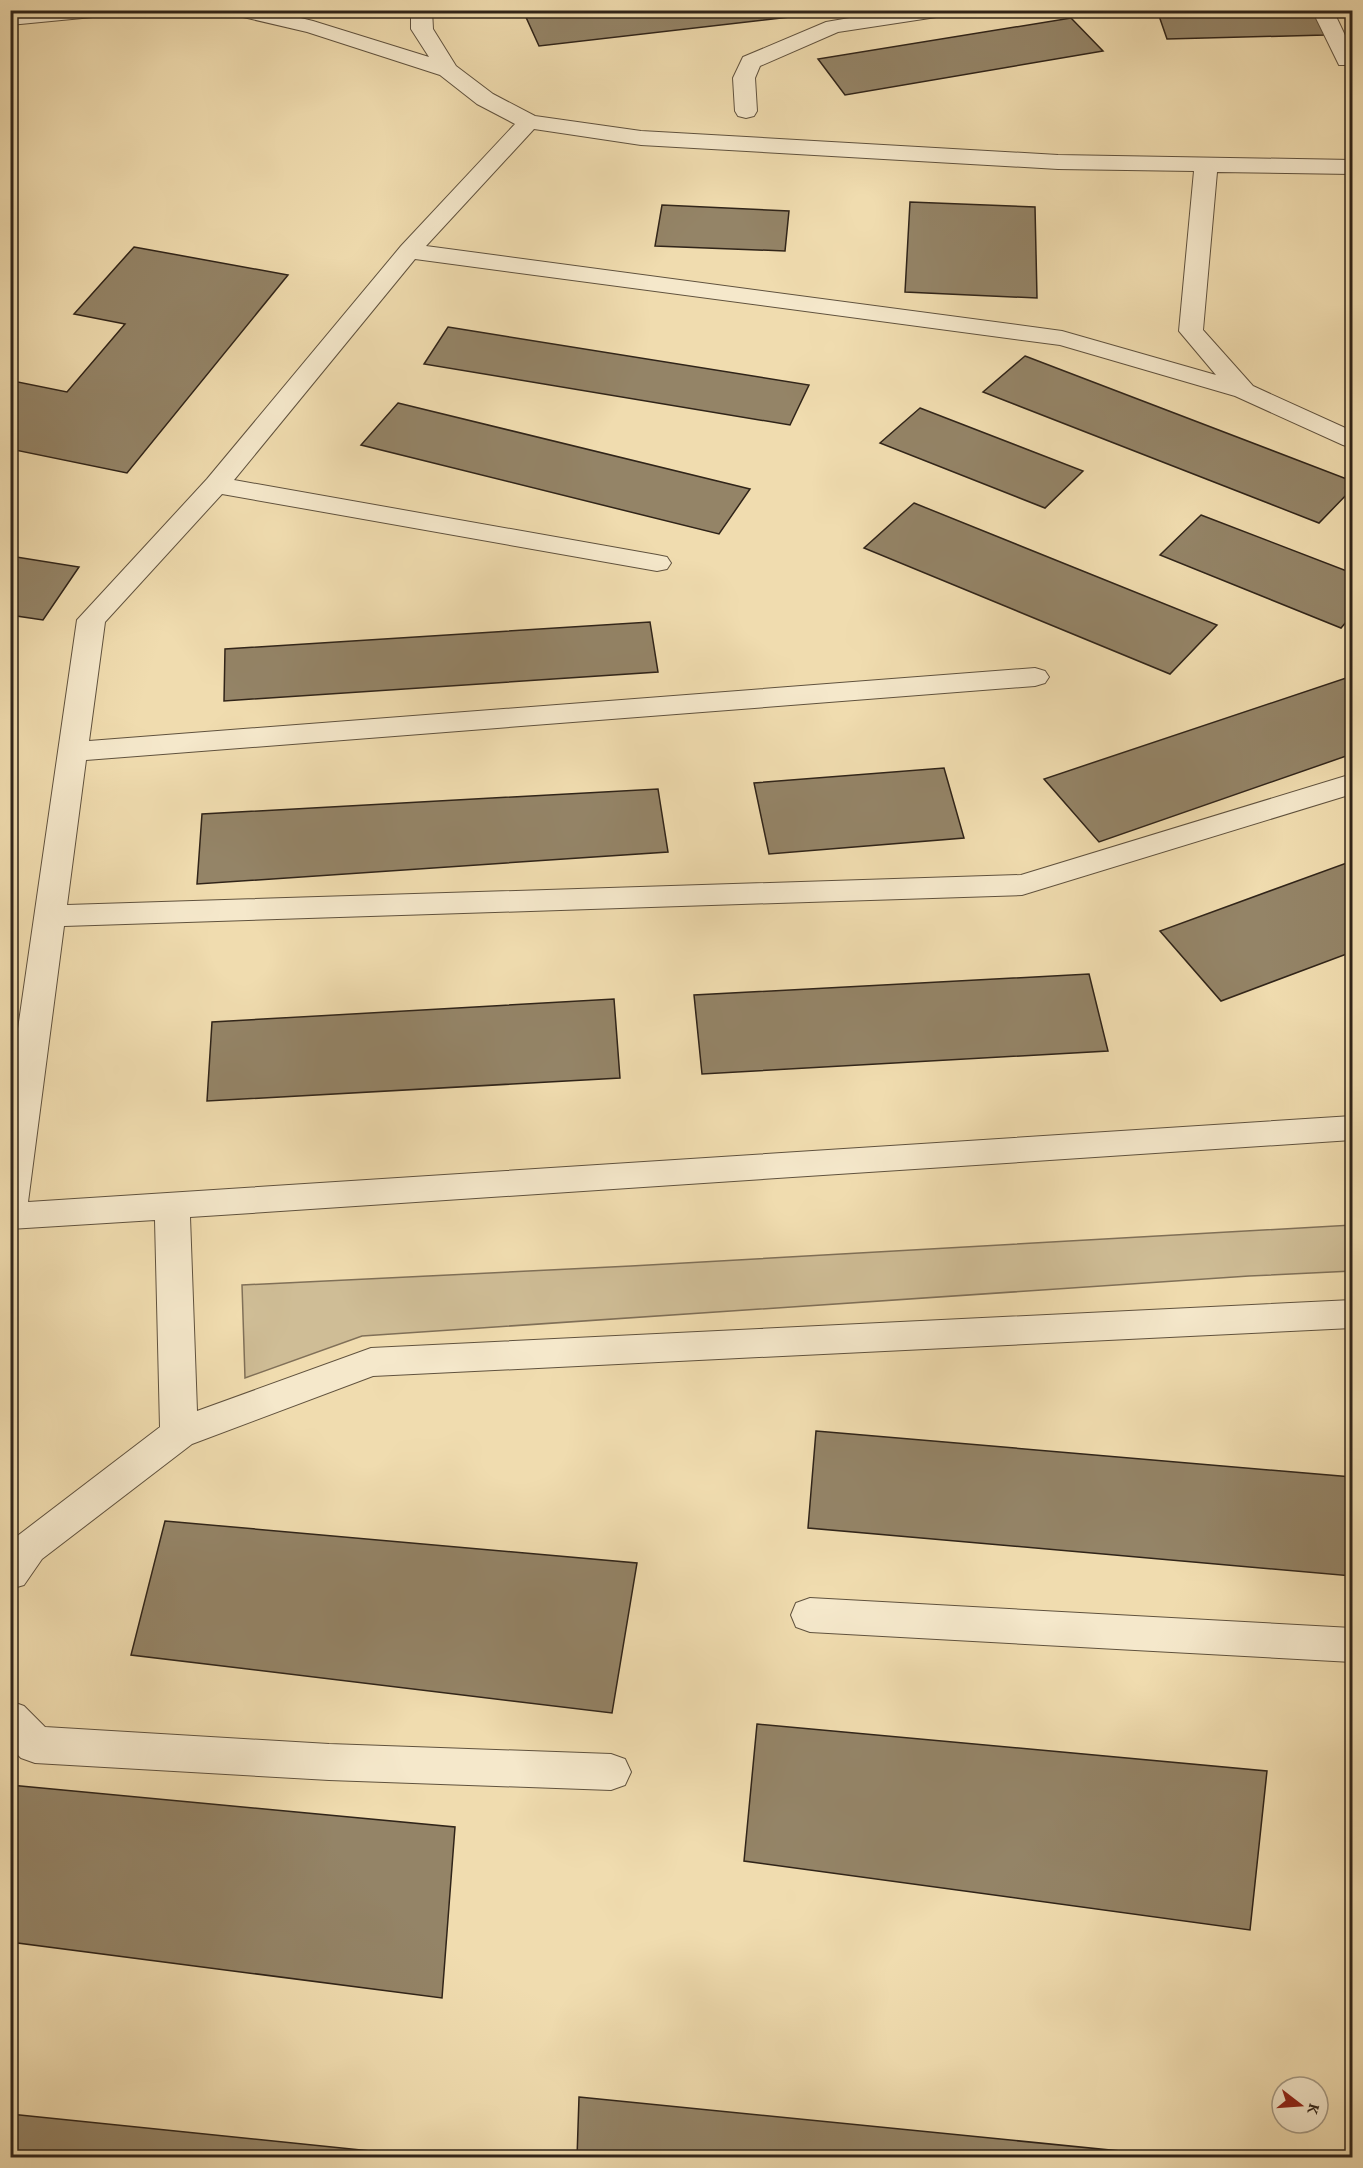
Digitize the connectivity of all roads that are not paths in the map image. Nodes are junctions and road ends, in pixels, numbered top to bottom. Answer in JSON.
{"nodes":[{"id":1,"x":103,"y":10,"type":"edge"},
{"id":2,"x":237,"y":10,"type":"edge"},
{"id":3,"x":422,"y":10,"type":"edge"},
{"id":4,"x":943,"y":10,"type":"edge"},
{"id":5,"x":1322,"y":10,"type":"edge"},
{"id":6,"x":10,"y":20,"type":"edge"},
{"id":7,"x":1347,"y":60,"type":"dead end"},
{"id":8,"x":448,"y":70,"type":"junction"},
{"id":9,"x":746,"y":111,"type":"dead end"},
{"id":10,"x":529,"y":122,"type":"junction"},
{"id":11,"x":1206,"y":163,"type":"junction"},
{"id":12,"x":1353,"y":167,"type":"edge"},
{"id":13,"x":409,"y":251,"type":"junction"},
{"id":14,"x":1244,"y":391,"type":"junction"},
{"id":15,"x":1353,"y":440,"type":"edge"},
{"id":16,"x":216,"y":485,"type":"junction"},
{"id":17,"x":657,"y":563,"type":"dead end"},
{"id":18,"x":1035,"y":677,"type":"dead end"},
{"id":19,"x":73,"y":752,"type":"junction"},
{"id":20,"x":1353,"y":784,"type":"edge"},
{"id":21,"x":50,"y":916,"type":"junction"},
{"id":22,"x":1353,"y":1128,"type":"edge"},
{"id":23,"x":172,"y":1205,"type":"junction"},
{"id":24,"x":10,"y":1207,"type":"edge"},
{"id":25,"x":10,"y":1216,"type":"edge"},
{"id":26,"x":1353,"y":1314,"type":"edge"},
{"id":27,"x":179,"y":1433,"type":"junction"},
{"id":28,"x":10,"y":1573,"type":"edge"},
{"id":29,"x":810,"y":1615,"type":"dead end"},
{"id":30,"x":1353,"y":1645,"type":"edge"},
{"id":31,"x":10,"y":1719,"type":"edge"},
{"id":32,"x":611,"y":1772,"type":"dead end"}],
"edges":[{"from":1,"to":6,"type":"street"},
{"from":2,"to":8,"type":"street"},
{"from":3,"to":8,"type":"street"},
{"from":4,"to":9,"type":"street"},
{"from":5,"to":7,"type":"street"},
{"from":8,"to":10,"type":"street"},
{"from":10,"to":11,"type":"street"},
{"from":10,"to":13,"type":"street"},
{"from":11,"to":12,"type":"street"},
{"from":11,"to":14,"type":"street"},
{"from":13,"to":14,"type":"street"},
{"from":13,"to":16,"type":"street"},
{"from":14,"to":15,"type":"street"},
{"from":16,"to":17,"type":"street"},
{"from":16,"to":19,"type":"street"},
{"from":18,"to":19,"type":"street"},
{"from":19,"to":21,"type":"street"},
{"from":20,"to":21,"type":"street"},
{"from":21,"to":24,"type":"street"},
{"from":22,"to":23,"type":"street"},
{"from":23,"to":25,"type":"street"},
{"from":23,"to":27,"type":"street"},
{"from":26,"to":27,"type":"street"},
{"from":27,"to":28,"type":"street"},
{"from":29,"to":30,"type":"street"},
{"from":31,"to":32,"type":"street"}]}
